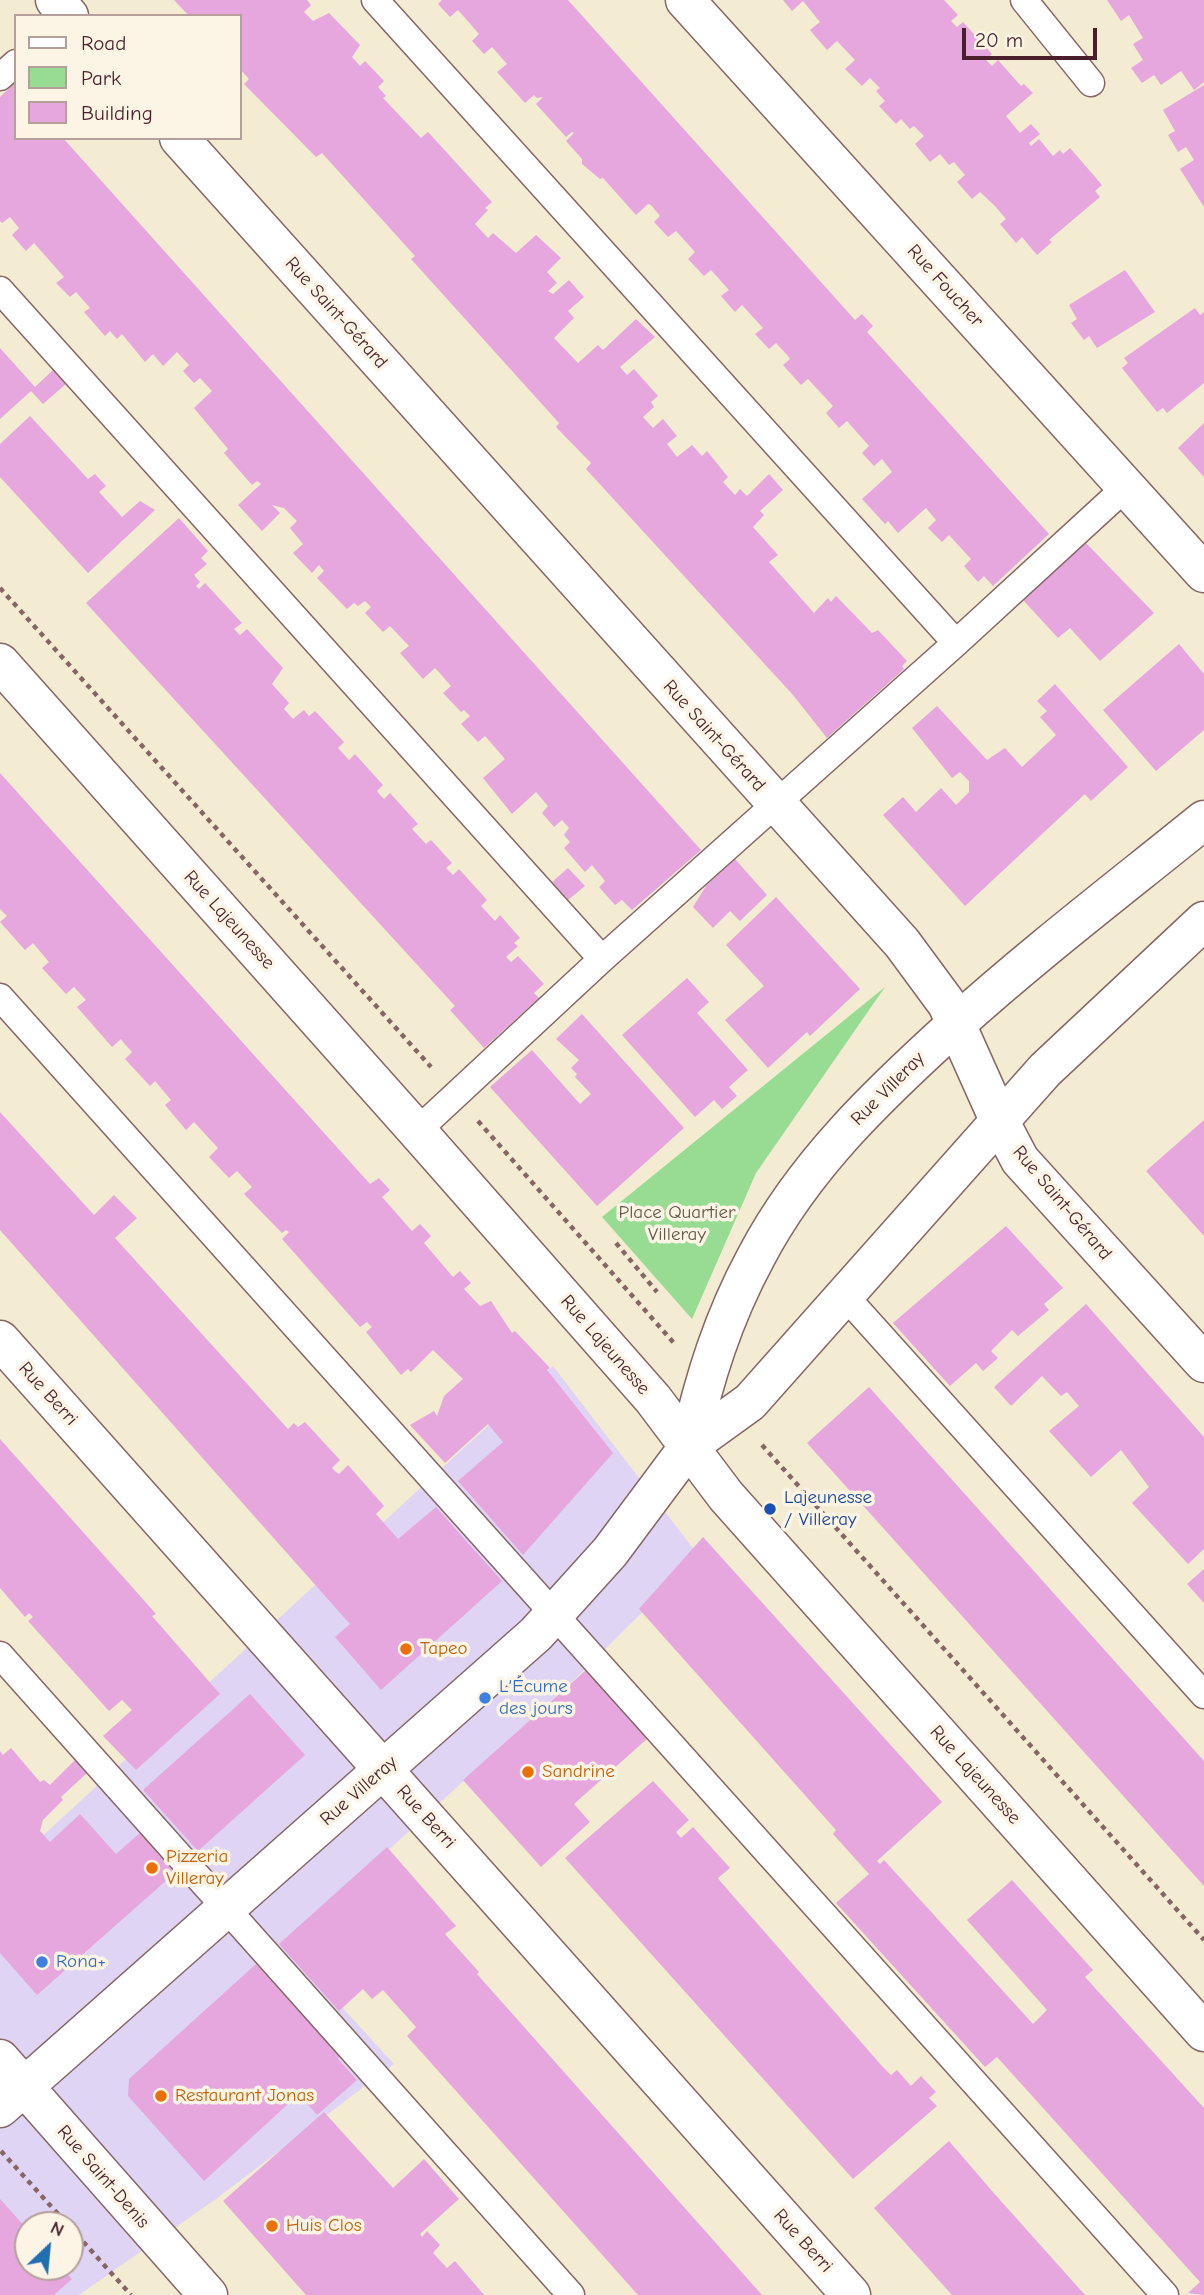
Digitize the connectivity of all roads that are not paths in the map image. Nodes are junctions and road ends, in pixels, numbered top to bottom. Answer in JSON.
{"nodes":[{"id":1,"x":55,"y":0,"type":"edge"},
{"id":2,"x":86,"y":0,"type":"edge"},
{"id":3,"x":375,"y":0,"type":"edge"},
{"id":4,"x":685,"y":0,"type":"edge"},
{"id":5,"x":1024,"y":0,"type":"edge"},
{"id":6,"x":67,"y":14,"type":"edge"},
{"id":7,"x":71,"y":14,"type":"edge"},
{"id":8,"x":14,"y":65,"type":"edge"},
{"id":9,"x":0,"y":77,"type":"edge"},
{"id":10,"x":1091,"y":83,"type":"dead end"},
{"id":11,"x":181,"y":140,"type":"edge"},
{"id":12,"x":0,"y":290,"type":"edge"},
{"id":13,"x":1126,"y":487,"type":"junction"},
{"id":14,"x":1204,"y":573,"type":"edge"},
{"id":15,"x":957,"y":643,"type":"junction"},
{"id":16,"x":0,"y":663,"type":"edge"},
{"id":17,"x":775,"y":804,"type":"junction"},
{"id":18,"x":1204,"y":820,"type":"edge"},
{"id":19,"x":1204,"y":921,"type":"edge"},
{"id":20,"x":602,"y":958,"type":"junction"},
{"id":21,"x":0,"y":997,"type":"edge"},
{"id":22,"x":956,"y":1024,"type":"junction"},
{"id":23,"x":999,"y":1120,"type":"junction"},
{"id":24,"x":417,"y":1131,"type":"junction"},
{"id":25,"x":845,"y":1296,"type":"junction"},
{"id":26,"x":0,"y":1340,"type":"edge"},
{"id":27,"x":1204,"y":1363,"type":"edge"},
{"id":28,"x":689,"y":1446,"type":"junction"},
{"id":29,"x":556,"y":1615,"type":"junction"},
{"id":30,"x":0,"y":1655,"type":"edge"},
{"id":31,"x":1204,"y":1695,"type":"edge"},
{"id":32,"x":383,"y":1770,"type":"junction"},
{"id":33,"x":226,"y":1907,"type":"junction"},
{"id":34,"x":1204,"y":2032,"type":"edge"},
{"id":35,"x":8,"y":2084,"type":"edge"},
{"id":36,"x":208,"y":2295,"type":"edge"},
{"id":37,"x":571,"y":2295,"type":"edge"},
{"id":38,"x":851,"y":2295,"type":"edge"},
{"id":39,"x":1165,"y":2295,"type":"edge"}],
"edges":[{"from":1,"to":6,"type":"street"},
{"from":2,"to":7,"type":"lane"},
{"from":3,"to":15,"type":"lane"},
{"from":4,"to":13,"type":"street","name":"Rue Foucher"},
{"from":5,"to":10,"type":"lane"},
{"from":8,"to":9,"type":"lane"},
{"from":11,"to":17,"type":"street","name":"Rue Saint-Gérard"},
{"from":12,"to":20,"type":"lane"},
{"from":13,"to":14,"type":"street","name":"Rue Foucher"},
{"from":13,"to":15,"type":"lane"},
{"from":15,"to":17,"type":"lane"},
{"from":16,"to":24,"type":"street","name":"Rue Lajeunesse"},
{"from":17,"to":20,"type":"lane"},
{"from":17,"to":22,"type":"street","name":"Rue Saint-Gérard"},
{"from":18,"to":22,"type":"street","name":"Rue Villeray"},
{"from":19,"to":23,"type":"street","name":"Rue Villeray"},
{"from":20,"to":24,"type":"lane"},
{"from":21,"to":29,"type":"lane"},
{"from":22,"to":23,"type":"street","name":"Rue Saint-Gérard"},
{"from":22,"to":28,"type":"street","name":"Rue Villeray"},
{"from":23,"to":25,"type":"street","name":"Rue Villeray"},
{"from":23,"to":27,"type":"street","name":"Rue Saint-Gérard"},
{"from":24,"to":28,"type":"street","name":"Rue Lajeunesse"},
{"from":25,"to":28,"type":"street","name":"Rue Villeray"},
{"from":25,"to":31,"type":"lane"},
{"from":26,"to":32,"type":"street","name":"Rue Berri"},
{"from":28,"to":29,"type":"street","name":"Rue Villeray"},
{"from":28,"to":34,"type":"street","name":"Rue Lajeunesse"},
{"from":29,"to":32,"type":"street","name":"Rue Villeray"},
{"from":29,"to":39,"type":"lane"},
{"from":30,"to":33,"type":"lane"},
{"from":32,"to":33,"type":"street","name":"Rue Villeray"},
{"from":32,"to":38,"type":"street","name":"Rue Berri"},
{"from":33,"to":35,"type":"street","name":"Rue Villeray"},
{"from":33,"to":37,"type":"lane"},
{"from":35,"to":36,"type":"street","name":"Rue Saint-Denis"}]}
